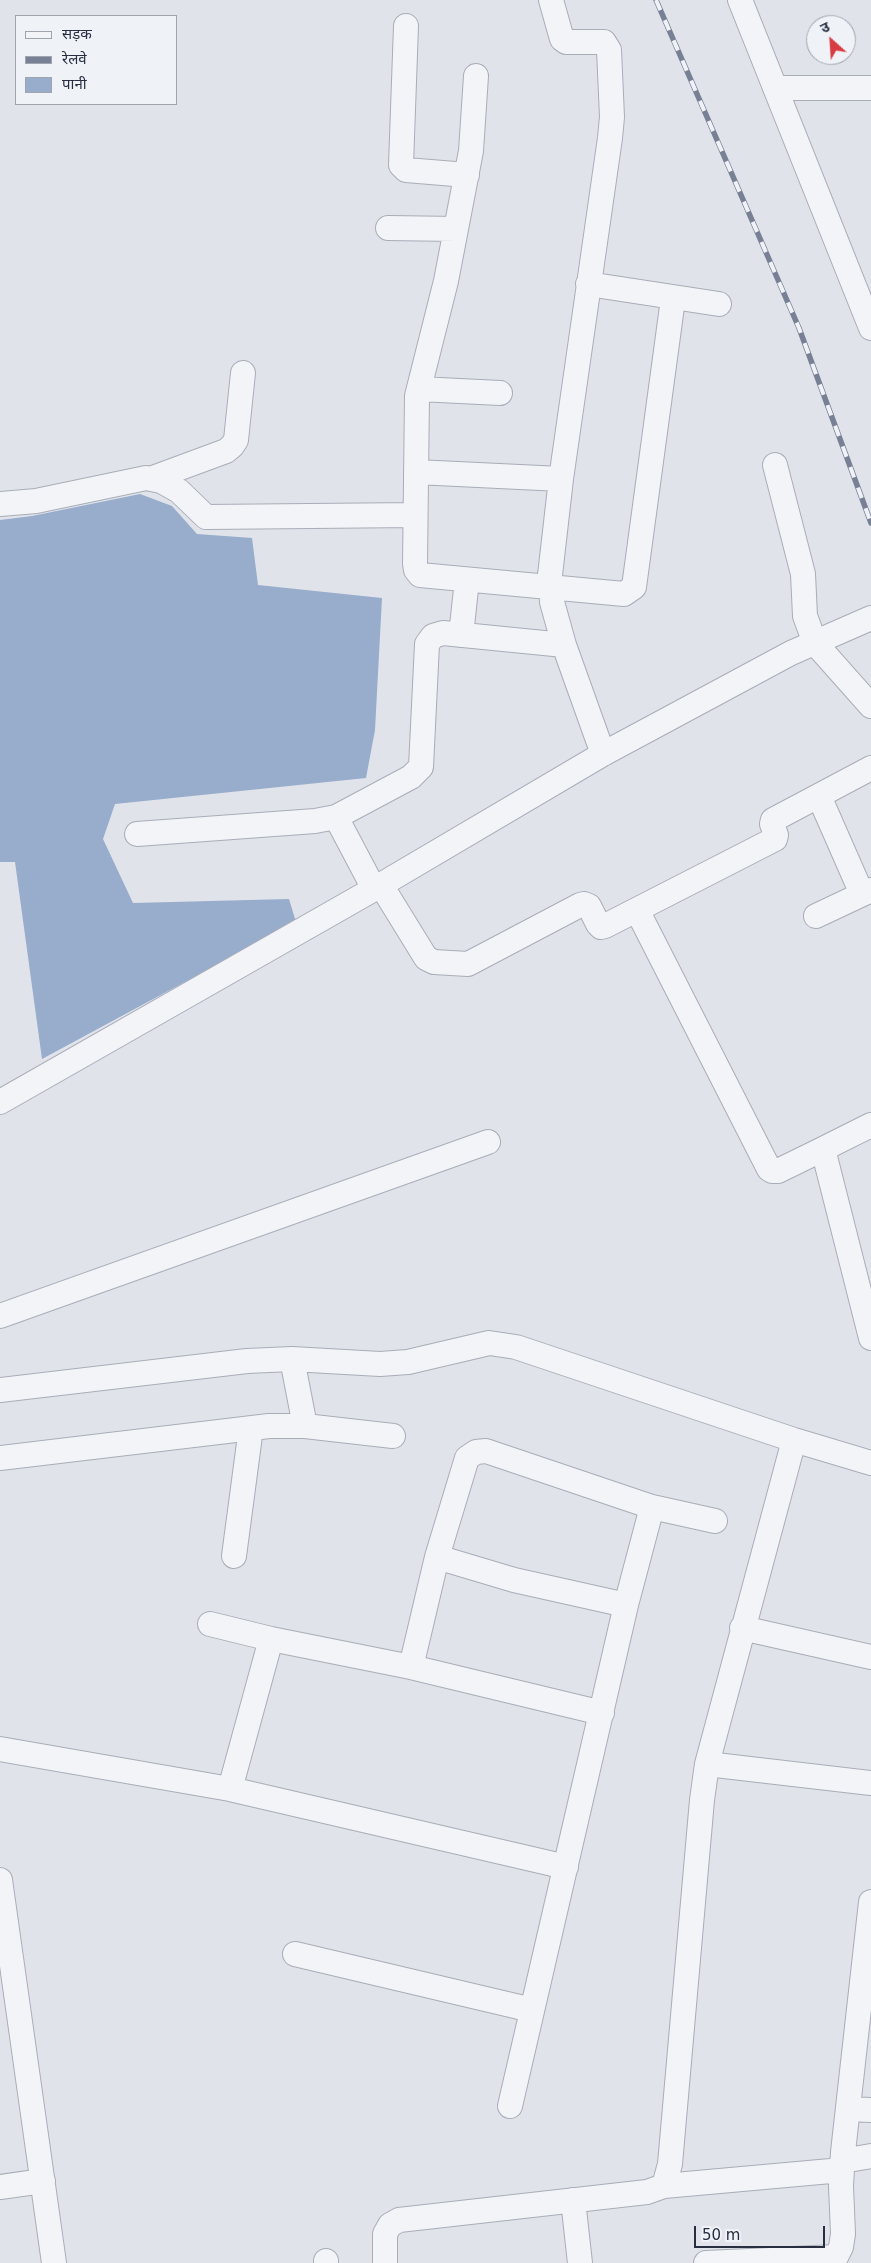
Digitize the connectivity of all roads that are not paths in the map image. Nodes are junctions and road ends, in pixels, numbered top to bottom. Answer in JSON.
{"nodes":[{"id":1,"x":551,"y":0,"type":"edge"},
{"id":2,"x":740,"y":0,"type":"edge"},
{"id":3,"x":406,"y":26,"type":"dead end"},
{"id":4,"x":476,"y":76,"type":"dead end"},
{"id":5,"x":775,"y":88,"type":"junction"},
{"id":6,"x":871,"y":88,"type":"edge"},
{"id":7,"x":467,"y":175,"type":"junction"},
{"id":8,"x":388,"y":228,"type":"dead end"},
{"id":9,"x":456,"y":229,"type":"junction"},
{"id":10,"x":588,"y":284,"type":"junction"},
{"id":11,"x":673,"y":299,"type":"junction"},
{"id":12,"x":719,"y":304,"type":"dead end"},
{"id":13,"x":871,"y":328,"type":"edge"},
{"id":14,"x":243,"y":373,"type":"dead end"},
{"id":15,"x":419,"y":389,"type":"junction"},
{"id":16,"x":500,"y":393,"type":"dead end"},
{"id":17,"x":775,"y":465,"type":"dead end"},
{"id":18,"x":416,"y":472,"type":"junction"},
{"id":19,"x":153,"y":478,"type":"junction"},
{"id":20,"x":561,"y":479,"type":"junction"},
{"id":21,"x":0,"y":504,"type":"edge"},
{"id":22,"x":415,"y":515,"type":"junction"},
{"id":23,"x":467,"y":580,"type":"junction"},
{"id":24,"x":550,"y":587,"type":"junction"},
{"id":25,"x":871,"y":618,"type":"edge"},
{"id":26,"x":462,"y":635,"type":"junction"},
{"id":27,"x":815,"y":643,"type":"junction"},
{"id":28,"x":564,"y":645,"type":"junction"},
{"id":29,"x":871,"y":706,"type":"edge"},
{"id":30,"x":603,"y":754,"type":"junction"},
{"id":31,"x":871,"y":768,"type":"edge"},
{"id":32,"x":819,"y":796,"type":"junction"},
{"id":33,"x":336,"y":817,"type":"junction"},
{"id":34,"x":137,"y":834,"type":"dead end"},
{"id":35,"x":377,"y":887,"type":"junction"},
{"id":36,"x":866,"y":892,"type":"edge"},
{"id":37,"x":637,"y":910,"type":"junction"},
{"id":38,"x":816,"y":916,"type":"dead end"},
{"id":39,"x":0,"y":1102,"type":"edge"},
{"id":40,"x":871,"y":1125,"type":"edge"},
{"id":41,"x":488,"y":1142,"type":"dead end"},
{"id":42,"x":824,"y":1149,"type":"junction"},
{"id":43,"x":0,"y":1316,"type":"edge"},
{"id":44,"x":871,"y":1338,"type":"edge"},
{"id":45,"x":292,"y":1359,"type":"junction"},
{"id":46,"x":0,"y":1390,"type":"edge"},
{"id":47,"x":305,"y":1426,"type":"junction"},
{"id":48,"x":251,"y":1428,"type":"junction"},
{"id":49,"x":393,"y":1436,"type":"dead end"},
{"id":50,"x":794,"y":1440,"type":"junction"},
{"id":51,"x":0,"y":1458,"type":"edge"},
{"id":52,"x":871,"y":1463,"type":"edge"},
{"id":53,"x":652,"y":1507,"type":"junction"},
{"id":54,"x":715,"y":1521,"type":"dead end"},
{"id":55,"x":234,"y":1556,"type":"dead end"},
{"id":56,"x":437,"y":1557,"type":"junction"},
{"id":57,"x":626,"y":1605,"type":"junction"},
{"id":58,"x":210,"y":1624,"type":"dead end"},
{"id":59,"x":742,"y":1628,"type":"junction"},
{"id":60,"x":271,"y":1639,"type":"junction"},
{"id":61,"x":871,"y":1657,"type":"edge"},
{"id":62,"x":411,"y":1667,"type":"junction"},
{"id":63,"x":602,"y":1712,"type":"junction"},
{"id":64,"x":0,"y":1749,"type":"edge"},
{"id":65,"x":707,"y":1764,"type":"junction"},
{"id":66,"x":871,"y":1783,"type":"edge"},
{"id":67,"x":230,"y":1789,"type":"junction"},
{"id":68,"x":566,"y":1867,"type":"junction"},
{"id":69,"x":0,"y":1880,"type":"edge"},
{"id":70,"x":871,"y":1902,"type":"edge"},
{"id":71,"x":868,"y":1946,"type":"edge"},
{"id":72,"x":295,"y":1954,"type":"dead end"},
{"id":73,"x":865,"y":2005,"type":"edge"},
{"id":74,"x":532,"y":2010,"type":"junction"},
{"id":75,"x":862,"y":2055,"type":"edge"},
{"id":76,"x":510,"y":2106,"type":"dead end"},
{"id":77,"x":859,"y":2109,"type":"edge"},
{"id":78,"x":871,"y":2156,"type":"edge"},
{"id":79,"x":842,"y":2166,"type":"junction"},
{"id":80,"x":43,"y":2182,"type":"junction"},
{"id":81,"x":664,"y":2186,"type":"junction"},
{"id":82,"x":0,"y":2187,"type":"edge"},
{"id":83,"x":573,"y":2200,"type":"junction"},
{"id":84,"x":835,"y":2260,"type":"edge"},
{"id":85,"x":54,"y":2263,"type":"edge"},
{"id":86,"x":385,"y":2263,"type":"edge"},
{"id":87,"x":580,"y":2263,"type":"edge"},
{"id":88,"x":706,"y":2263,"type":"edge"}],
"edges":[{"from":1,"to":10,"type":"street"},
{"from":2,"to":5,"type":"street"},
{"from":3,"to":7,"type":"street"},
{"from":4,"to":7,"type":"street"},
{"from":5,"to":6,"type":"street"},
{"from":5,"to":13,"type":"street"},
{"from":7,"to":9,"type":"street"},
{"from":8,"to":9,"type":"street"},
{"from":9,"to":15,"type":"street"},
{"from":10,"to":11,"type":"street"},
{"from":10,"to":20,"type":"street"},
{"from":11,"to":12,"type":"street"},
{"from":11,"to":24,"type":"street"},
{"from":14,"to":19,"type":"street"},
{"from":15,"to":16,"type":"street"},
{"from":15,"to":18,"type":"street"},
{"from":17,"to":27,"type":"street"},
{"from":18,"to":20,"type":"street"},
{"from":18,"to":22,"type":"street"},
{"from":19,"to":21,"type":"street"},
{"from":19,"to":22,"type":"street"},
{"from":20,"to":24,"type":"street"},
{"from":22,"to":23,"type":"street"},
{"from":23,"to":24,"type":"street"},
{"from":23,"to":26,"type":"street"},
{"from":24,"to":28,"type":"street"},
{"from":25,"to":27,"type":"street"},
{"from":26,"to":28,"type":"street"},
{"from":26,"to":33,"type":"street"},
{"from":27,"to":29,"type":"street"},
{"from":27,"to":30,"type":"street"},
{"from":28,"to":30,"type":"street"},
{"from":30,"to":35,"type":"street"},
{"from":31,"to":32,"type":"street"},
{"from":32,"to":36,"type":"street"},
{"from":32,"to":37,"type":"street"},
{"from":33,"to":34,"type":"street"},
{"from":33,"to":35,"type":"street"},
{"from":35,"to":37,"type":"street"},
{"from":35,"to":39,"type":"street"},
{"from":36,"to":38,"type":"street"},
{"from":37,"to":42,"type":"street"},
{"from":40,"to":42,"type":"street"},
{"from":41,"to":43,"type":"street"},
{"from":42,"to":44,"type":"street"},
{"from":45,"to":46,"type":"street"},
{"from":45,"to":47,"type":"street"},
{"from":45,"to":50,"type":"street"},
{"from":47,"to":48,"type":"street"},
{"from":47,"to":49,"type":"street"},
{"from":48,"to":51,"type":"street"},
{"from":48,"to":55,"type":"street"},
{"from":50,"to":52,"type":"street"},
{"from":50,"to":59,"type":"street"},
{"from":53,"to":54,"type":"street"},
{"from":53,"to":56,"type":"street"},
{"from":53,"to":57,"type":"street"},
{"from":56,"to":57,"type":"street"},
{"from":56,"to":62,"type":"street"},
{"from":57,"to":63,"type":"street"},
{"from":58,"to":60,"type":"street"},
{"from":59,"to":61,"type":"street"},
{"from":59,"to":65,"type":"street"},
{"from":60,"to":62,"type":"street"},
{"from":60,"to":67,"type":"street"},
{"from":62,"to":63,"type":"street"},
{"from":63,"to":68,"type":"street"},
{"from":64,"to":67,"type":"street"},
{"from":65,"to":66,"type":"street"},
{"from":65,"to":81,"type":"street"},
{"from":67,"to":68,"type":"street"},
{"from":68,"to":74,"type":"street"},
{"from":69,"to":80,"type":"street"},
{"from":70,"to":71,"type":"street"},
{"from":71,"to":73,"type":"street"},
{"from":72,"to":74,"type":"street"},
{"from":73,"to":75,"type":"street"},
{"from":74,"to":76,"type":"street"},
{"from":75,"to":77,"type":"street"},
{"from":77,"to":79,"type":"street"},
{"from":78,"to":79,"type":"street"},
{"from":79,"to":81,"type":"street"},
{"from":79,"to":84,"type":"street"},
{"from":80,"to":82,"type":"street"},
{"from":80,"to":85,"type":"street"},
{"from":81,"to":83,"type":"street"},
{"from":83,"to":86,"type":"street"},
{"from":83,"to":87,"type":"street"},
{"from":84,"to":88,"type":"street"}]}
